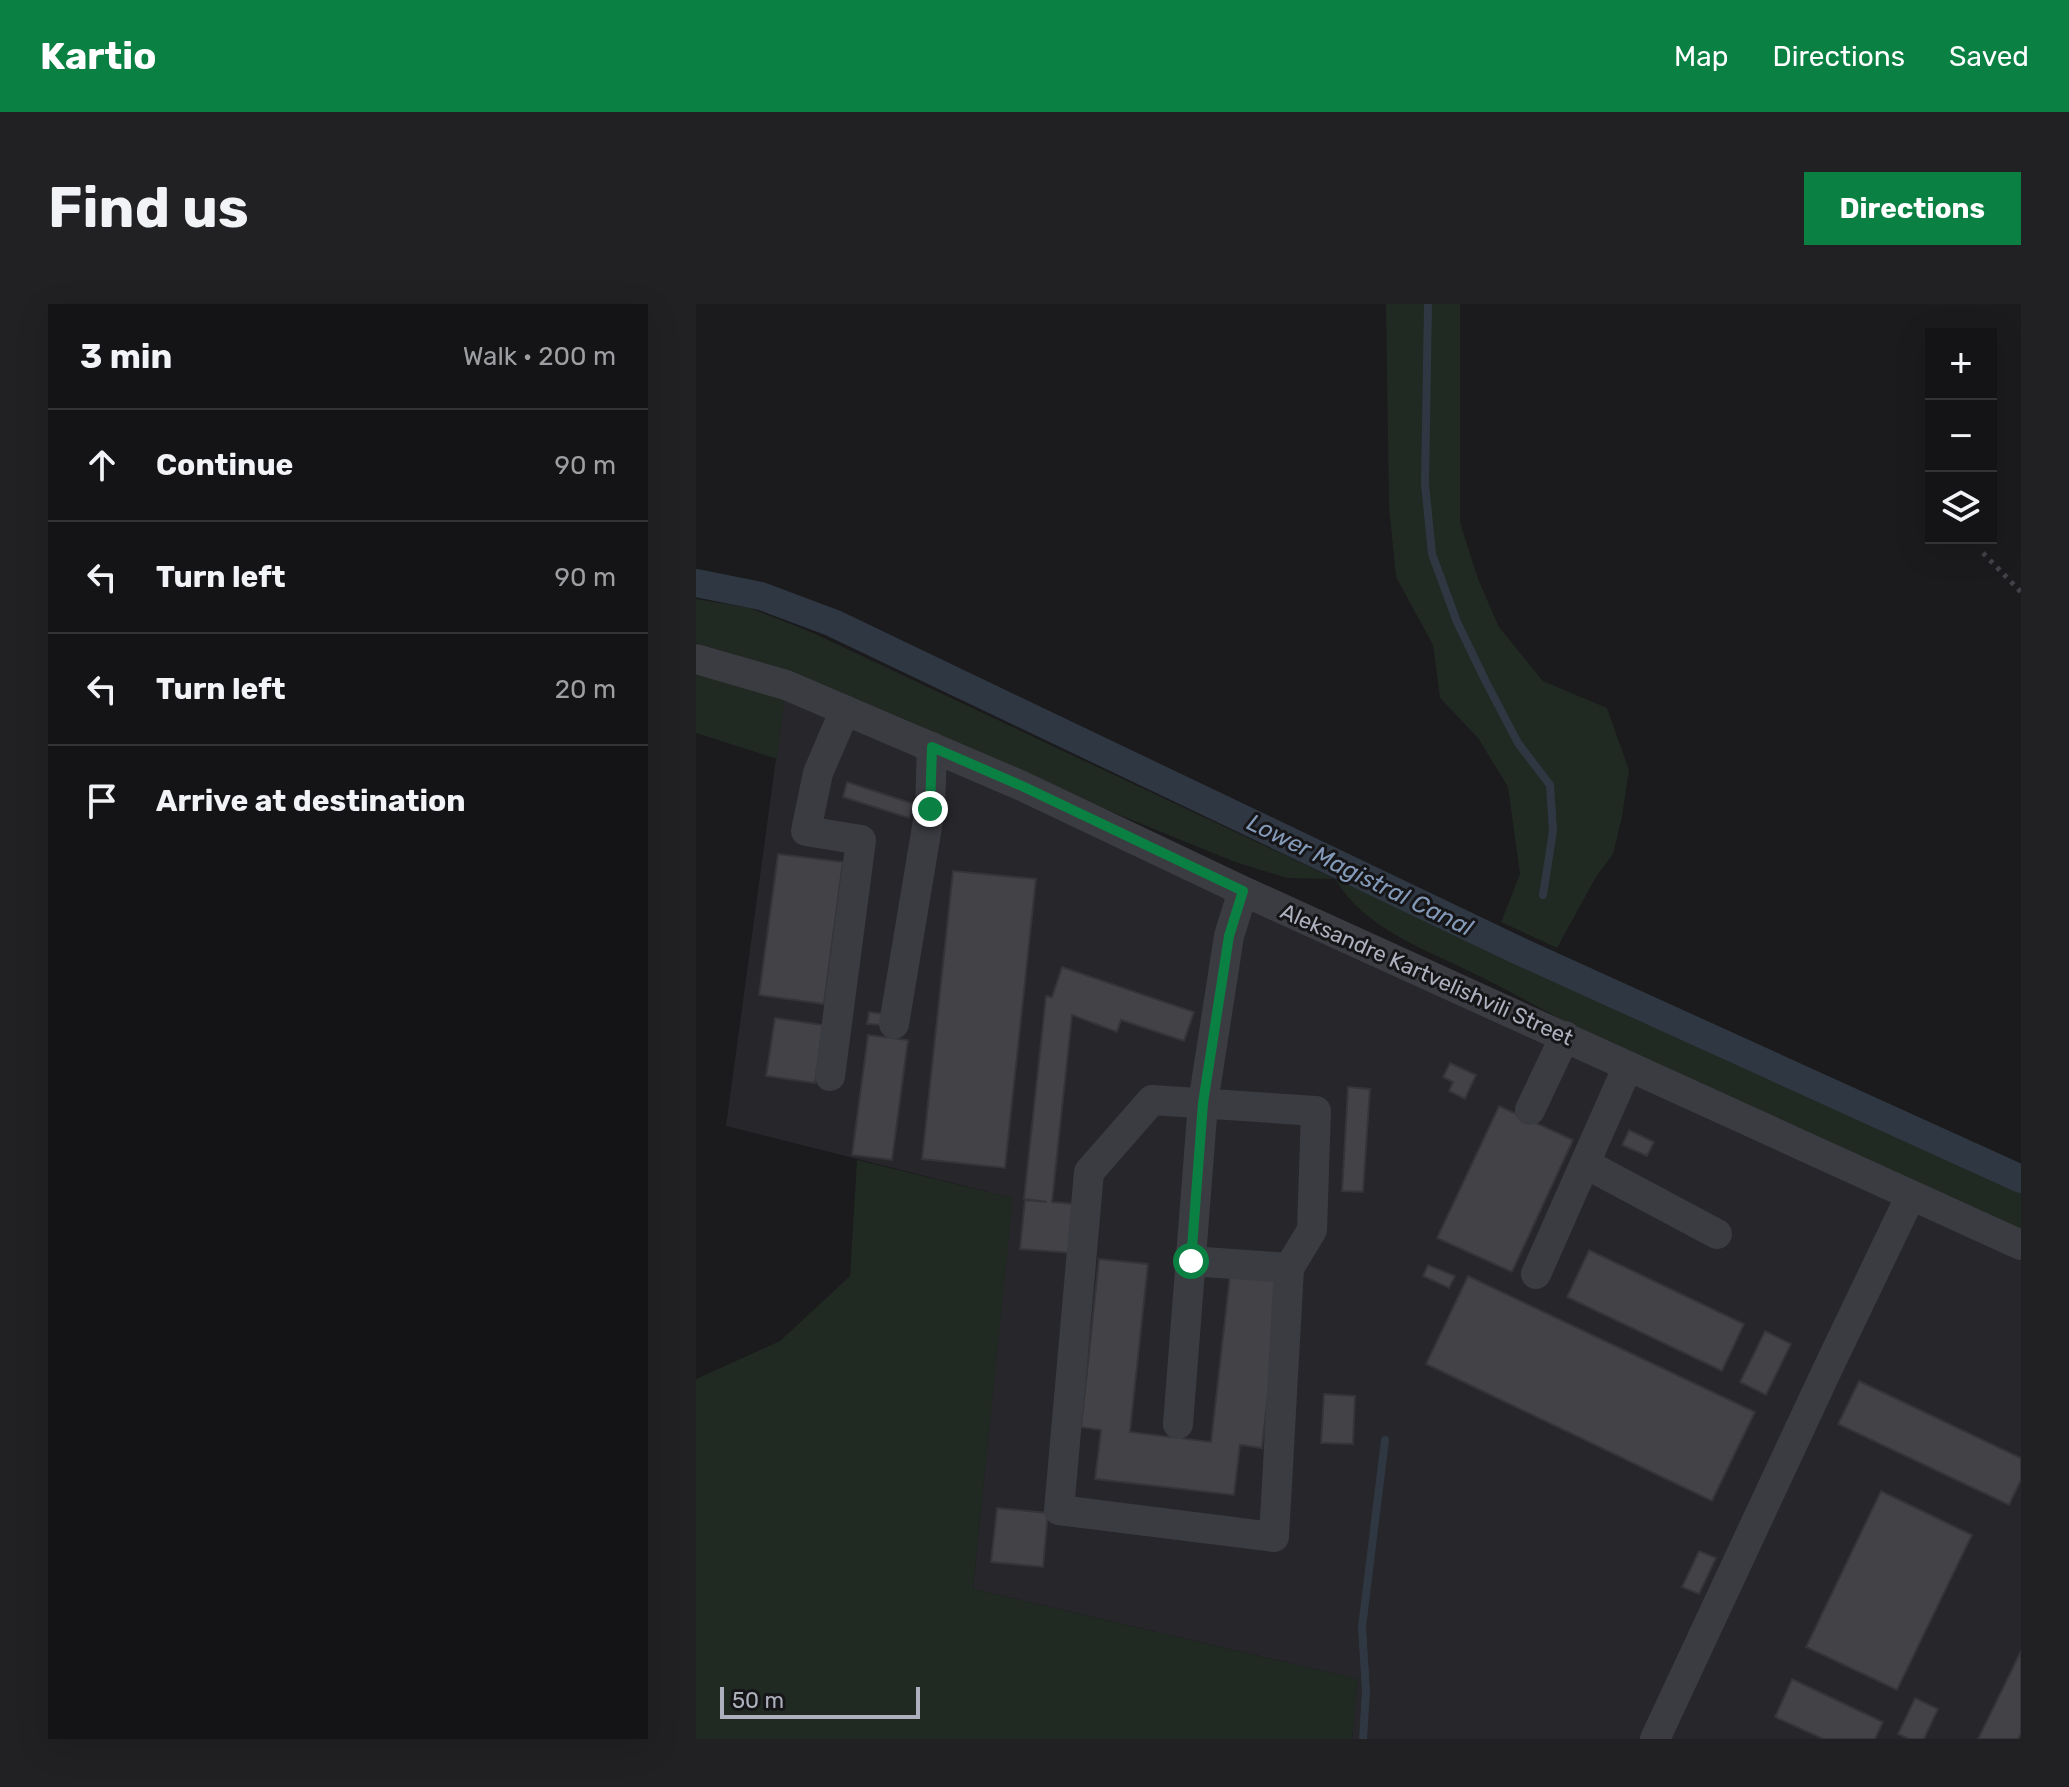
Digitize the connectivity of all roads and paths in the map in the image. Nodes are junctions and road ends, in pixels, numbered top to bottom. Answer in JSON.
{"nodes":[{"id":1,"x":1983,"y":553,"type":"dead end"},
{"id":2,"x":2021,"y":592,"type":"edge"},
{"id":3,"x":696,"y":659,"type":"edge"},
{"id":4,"x":845,"y":710,"type":"junction"},
{"id":5,"x":932,"y":747,"type":"junction"},
{"id":6,"x":1243,"y":891,"type":"junction"},
{"id":7,"x":894,"y":1024,"type":"dead end"},
{"id":8,"x":1565,"y":1036,"type":"junction"},
{"id":9,"x":1628,"y":1066,"type":"junction"},
{"id":10,"x":830,"y":1076,"type":"dead end"},
{"id":11,"x":1203,"y":1103,"type":"junction"},
{"id":12,"x":1530,"y":1110,"type":"dead end"},
{"id":13,"x":1586,"y":1164,"type":"junction"},
{"id":14,"x":1911,"y":1195,"type":"junction"},
{"id":15,"x":1717,"y":1234,"type":"dead end"},
{"id":16,"x":2021,"y":1245,"type":"edge"},
{"id":17,"x":1191,"y":1261,"type":"junction"},
{"id":18,"x":1289,"y":1268,"type":"junction"},
{"id":19,"x":1536,"y":1274,"type":"dead end"},
{"id":20,"x":1178,"y":1424,"type":"dead end"},
{"id":21,"x":1655,"y":1739,"type":"edge"}],
"edges":[{"from":1,"to":2,"type":"path"},
{"from":3,"to":4,"type":"street","name":"Aleksandre Kartvelishvili Street"},
{"from":4,"to":5,"type":"street","name":"Aleksandre Kartvelishvili Street"},
{"from":4,"to":10,"type":"street"},
{"from":5,"to":6,"type":"street","name":"Aleksandre Kartvelishvili Street"},
{"from":5,"to":7,"type":"street"},
{"from":6,"to":8,"type":"street","name":"Aleksandre Kartvelishvili Street"},
{"from":6,"to":11,"type":"street"},
{"from":8,"to":9,"type":"street","name":"Aleksandre Kartvelishvili Street"},
{"from":8,"to":12,"type":"street"},
{"from":9,"to":13,"type":"street"},
{"from":9,"to":14,"type":"street","name":"Aleksandre Kartvelishvili Street"},
{"from":11,"to":17,"type":"street"},
{"from":11,"to":18,"type":"street"},
{"from":11,"to":18,"type":"street"},
{"from":13,"to":15,"type":"street"},
{"from":13,"to":19,"type":"street"},
{"from":14,"to":16,"type":"street","name":"Aleksandre Kartvelishvili Street"},
{"from":14,"to":21,"type":"street"},
{"from":17,"to":18,"type":"street"},
{"from":17,"to":20,"type":"street"}]}
